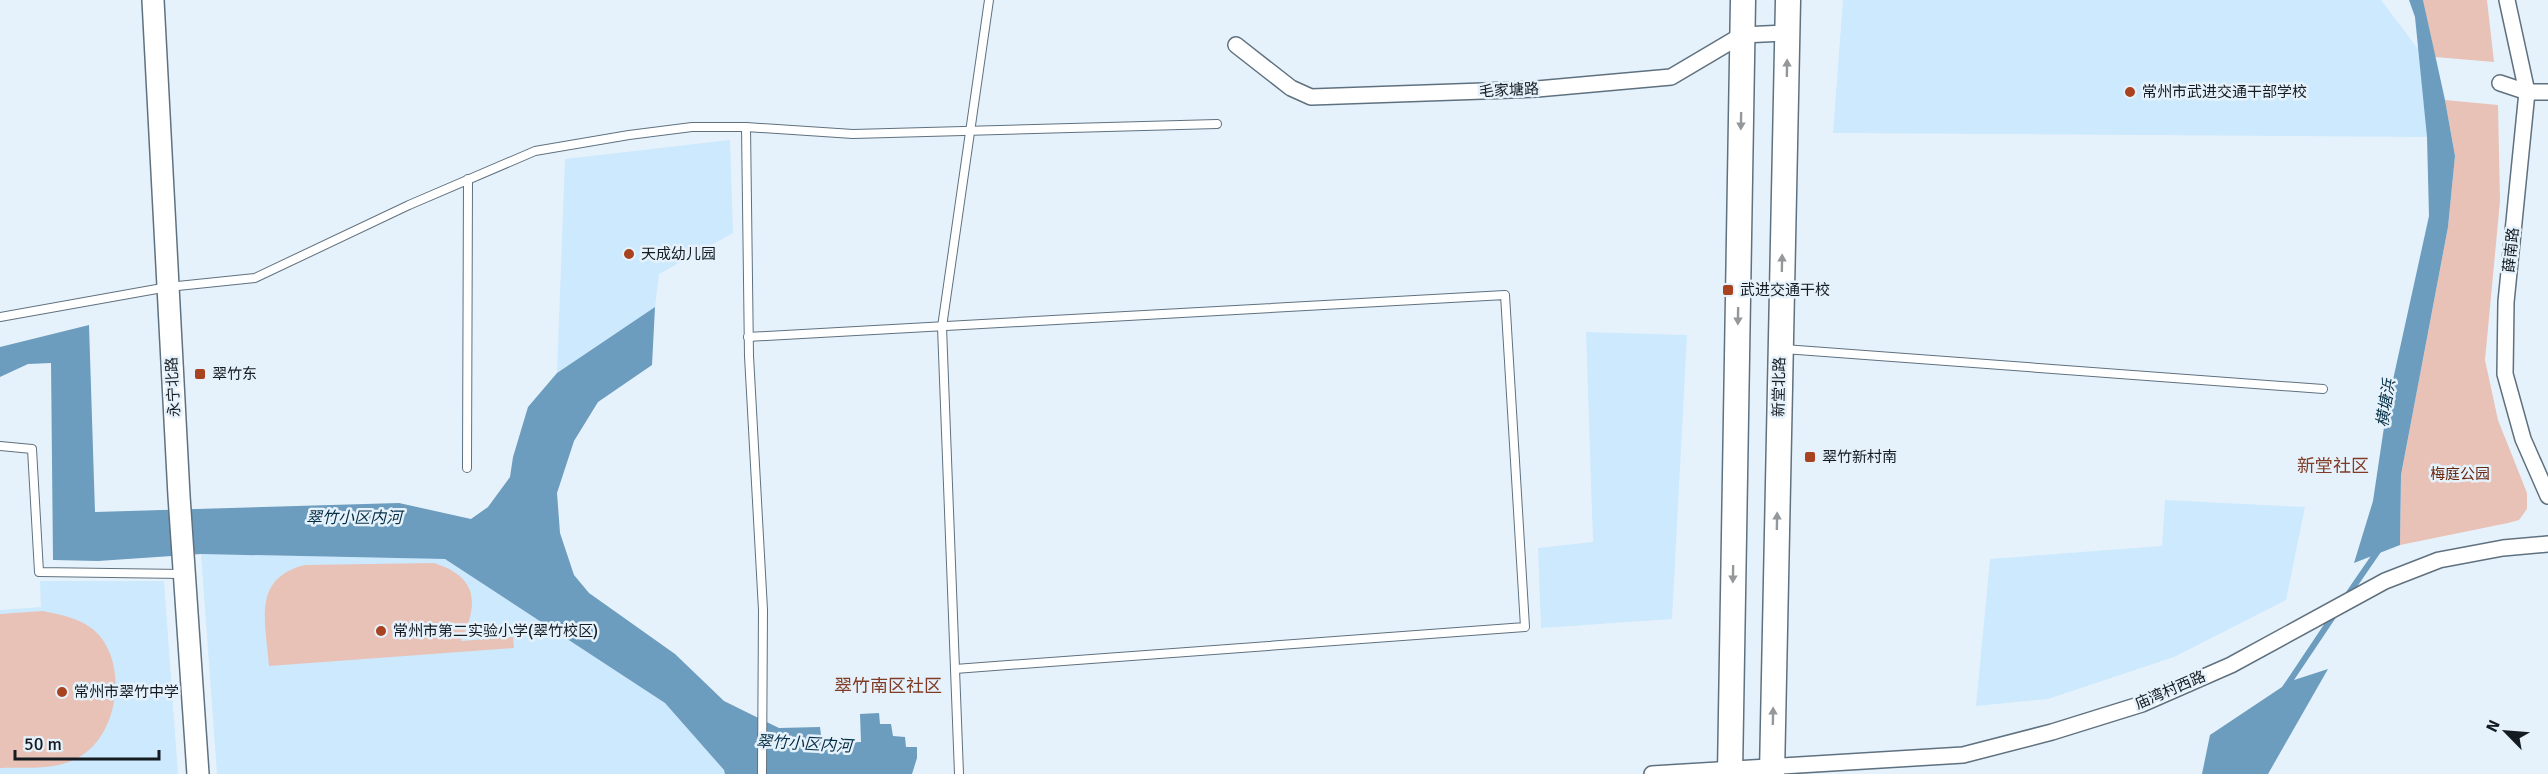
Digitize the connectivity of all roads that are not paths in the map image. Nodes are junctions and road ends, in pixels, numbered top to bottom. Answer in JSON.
{"nodes":[{"id":1,"x":153,"y":0,"type":"edge"},
{"id":2,"x":989,"y":0,"type":"edge"},
{"id":3,"x":1743,"y":0,"type":"edge"},
{"id":4,"x":1788,"y":0,"type":"edge"},
{"id":5,"x":2507,"y":0,"type":"edge"},
{"id":6,"x":1787,"y":33,"type":"junction"},
{"id":7,"x":1742,"y":35,"type":"junction"},
{"id":8,"x":1236,"y":45,"type":"dead end"},
{"id":9,"x":2500,"y":83,"type":"dead end"},
{"id":10,"x":2527,"y":92,"type":"junction"},
{"id":11,"x":2548,"y":92,"type":"edge"},
{"id":12,"x":1217,"y":124,"type":"dead end"},
{"id":13,"x":746,"y":127,"type":"junction"},
{"id":14,"x":969,"y":131,"type":"junction"},
{"id":15,"x":468,"y":179,"type":"junction"},
{"id":16,"x":168,"y":287,"type":"junction"},
{"id":17,"x":0,"y":317,"type":"edge"},
{"id":18,"x":942,"y":327,"type":"junction"},
{"id":19,"x":748,"y":337,"type":"junction"},
{"id":20,"x":1780,"y":349,"type":"junction"},
{"id":21,"x":2323,"y":389,"type":"dead end"},
{"id":22,"x":0,"y":446,"type":"edge"},
{"id":23,"x":467,"y":468,"type":"dead end"},
{"id":24,"x":2548,"y":496,"type":"edge"},
{"id":25,"x":2548,"y":544,"type":"edge"},
{"id":26,"x":185,"y":570,"type":"junction"},
{"id":27,"x":955,"y":669,"type":"junction"},
{"id":28,"x":1772,"y":771,"type":"edge"},
{"id":29,"x":1730,"y":772,"type":"edge"},
{"id":30,"x":198,"y":774,"type":"edge"},
{"id":31,"x":762,"y":774,"type":"edge"},
{"id":32,"x":959,"y":774,"type":"edge"},
{"id":33,"x":1652,"y":774,"type":"edge"}],
"edges":[{"from":1,"to":16,"type":"main road","name":"永宁北路"},
{"from":2,"to":14,"type":"lane"},
{"from":3,"to":7,"type":"main road"},
{"from":4,"to":6,"type":"main road","name":"新堂北路"},
{"from":5,"to":10,"type":"street","name":"薛南路"},
{"from":6,"to":7,"type":"street","name":"毛家塘路"},
{"from":20,"to":6,"type":"main road","name":"新堂北路","one_way":true},
{"from":7,"to":8,"type":"street","name":"毛家塘路"},
{"from":7,"to":29,"type":"main road","one_way":true},
{"from":9,"to":10,"type":"street"},
{"from":10,"to":11,"type":"street"},
{"from":10,"to":24,"type":"street","name":"薛南路"},
{"from":12,"to":14,"type":"lane"},
{"from":13,"to":14,"type":"lane"},
{"from":13,"to":15,"type":"lane"},
{"from":13,"to":19,"type":"lane"},
{"from":14,"to":18,"type":"lane"},
{"from":15,"to":16,"type":"lane"},
{"from":15,"to":23,"type":"lane"},
{"from":16,"to":17,"type":"lane"},
{"from":16,"to":26,"type":"main road","name":"永宁北路"},
{"from":18,"to":19,"type":"lane"},
{"from":18,"to":27,"type":"lane"},
{"from":18,"to":27,"type":"lane"},
{"from":19,"to":31,"type":"lane"},
{"from":20,"to":21,"type":"lane"},
{"from":28,"to":20,"type":"main road","name":"新堂北路","one_way":true},
{"from":22,"to":26,"type":"lane"},
{"from":25,"to":28,"type":"street","name":"庙湾村西路"},
{"from":26,"to":30,"type":"main road","name":"永宁北路"},
{"from":27,"to":32,"type":"lane"},
{"from":28,"to":29,"type":"street","name":"庙湾村西路"},
{"from":29,"to":33,"type":"street","name":"庙湾村西路"}]}
